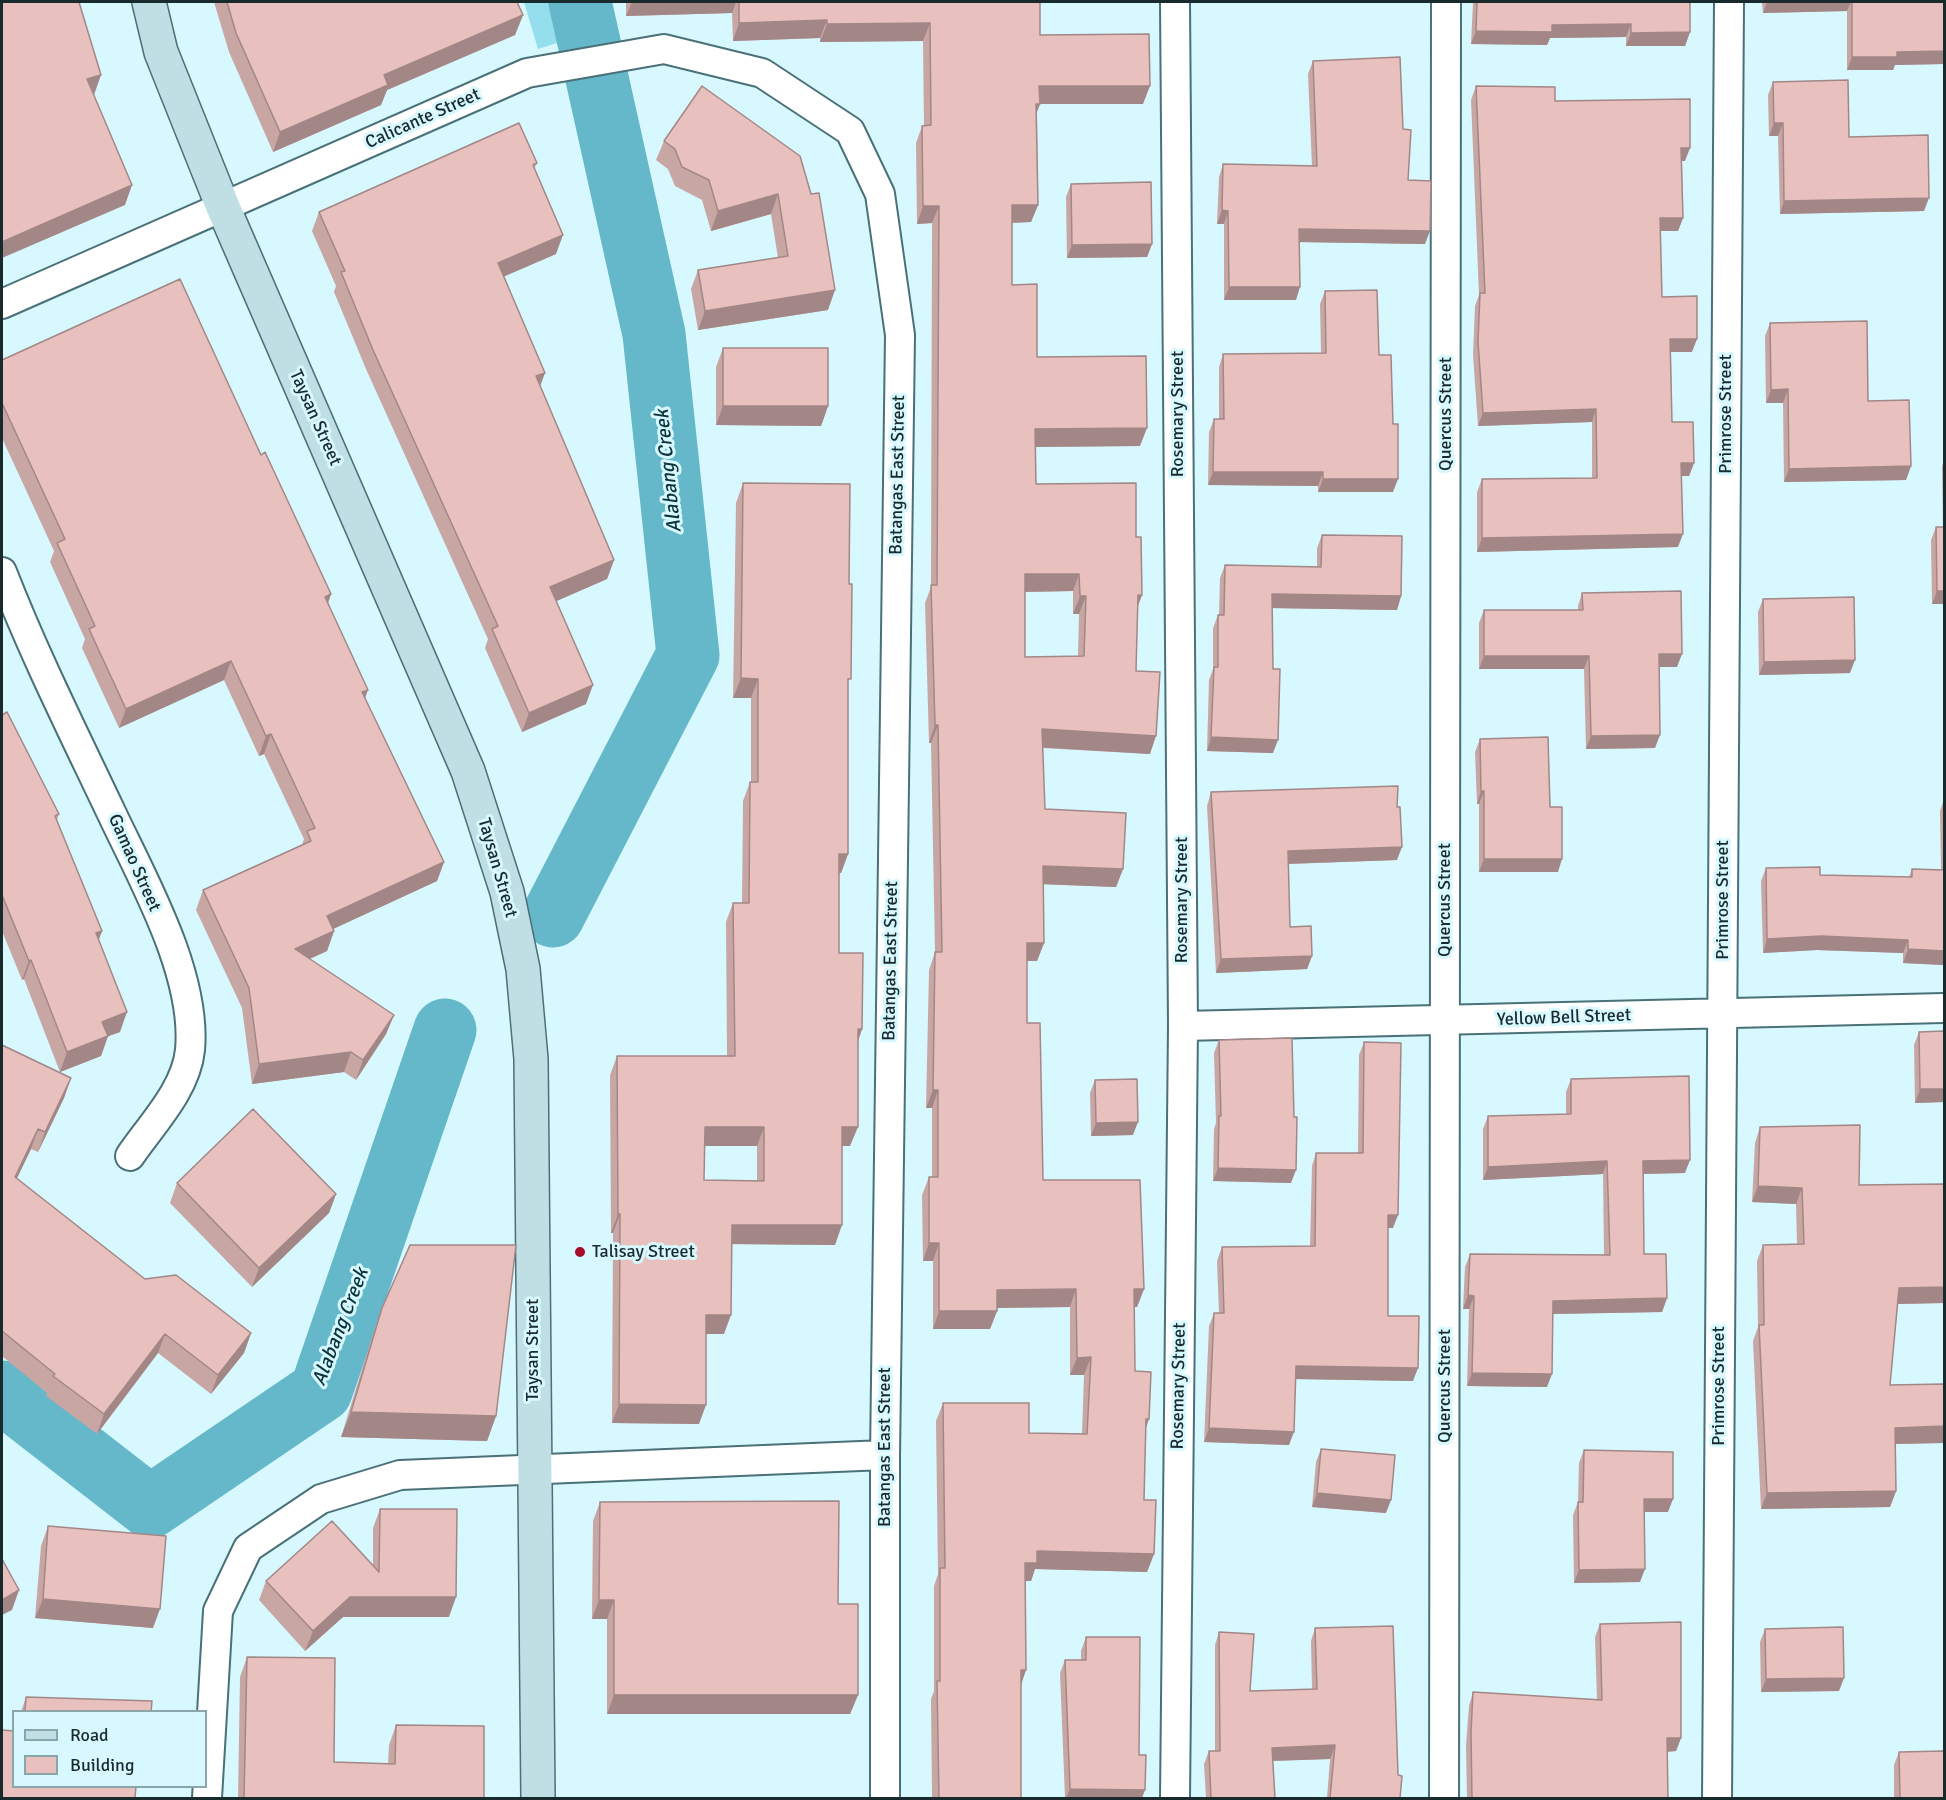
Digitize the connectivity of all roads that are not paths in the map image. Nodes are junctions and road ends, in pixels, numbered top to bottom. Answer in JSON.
{"nodes":[{"id":1,"x":149,"y":2,"type":"edge"},
{"id":2,"x":1175,"y":2,"type":"edge"},
{"id":3,"x":1446,"y":2,"type":"edge"},
{"id":4,"x":1729,"y":2,"type":"edge"},
{"id":5,"x":850,"y":131,"type":"joint"},
{"id":6,"x":223,"y":207,"type":"junction"},
{"id":7,"x":2,"y":304,"type":"edge"},
{"id":8,"x":2,"y":572,"type":"edge"},
{"id":9,"x":11,"y":628,"type":"edge"},
{"id":10,"x":1944,"y":1008,"type":"edge"},
{"id":11,"x":1722,"y":1014,"type":"junction"},
{"id":12,"x":1445,"y":1022,"type":"junction"},
{"id":13,"x":1183,"y":1026,"type":"junction"},
{"id":14,"x":130,"y":1156,"type":"dead end"},
{"id":15,"x":885,"y":1455,"type":"junction"},
{"id":16,"x":534,"y":1468,"type":"junction"},
{"id":17,"x":207,"y":1798,"type":"edge"},
{"id":18,"x":538,"y":1798,"type":"edge"},
{"id":19,"x":885,"y":1798,"type":"edge"},
{"id":20,"x":1175,"y":1798,"type":"edge"},
{"id":21,"x":1444,"y":1798,"type":"edge"},
{"id":22,"x":1717,"y":1798,"type":"edge"}],
"edges":[{"from":1,"to":6,"type":"street","name":"Taysan Street"},
{"from":2,"to":13,"type":"street","name":"Rosemary Street"},
{"from":3,"to":12,"type":"street","name":"Quercus Street"},
{"from":4,"to":11,"type":"street","name":"Primrose Street"},
{"from":5,"to":6,"type":"street","name":"Calicante Street"},
{"from":5,"to":15,"type":"street","name":"Batangas East Street"},
{"from":6,"to":7,"type":"street","name":"Calicante Street"},
{"from":6,"to":16,"type":"street","name":"Taysan Street"},
{"from":8,"to":9,"type":"street","name":"Gamao Street"},
{"from":9,"to":14,"type":"street","name":"Gamao Street"},
{"from":10,"to":11,"type":"street","name":"Yellow Bell Street"},
{"from":11,"to":12,"type":"street","name":"Yellow Bell Street"},
{"from":11,"to":22,"type":"street","name":"Primrose Street"},
{"from":12,"to":13,"type":"street","name":"Yellow Bell Street"},
{"from":12,"to":21,"type":"street","name":"Quercus Street"},
{"from":13,"to":20,"type":"street","name":"Rosemary Street"},
{"from":15,"to":16,"type":"street"},
{"from":15,"to":19,"type":"street","name":"Batangas East Street"},
{"from":16,"to":17,"type":"street"},
{"from":16,"to":18,"type":"street","name":"Taysan Street"}]}
